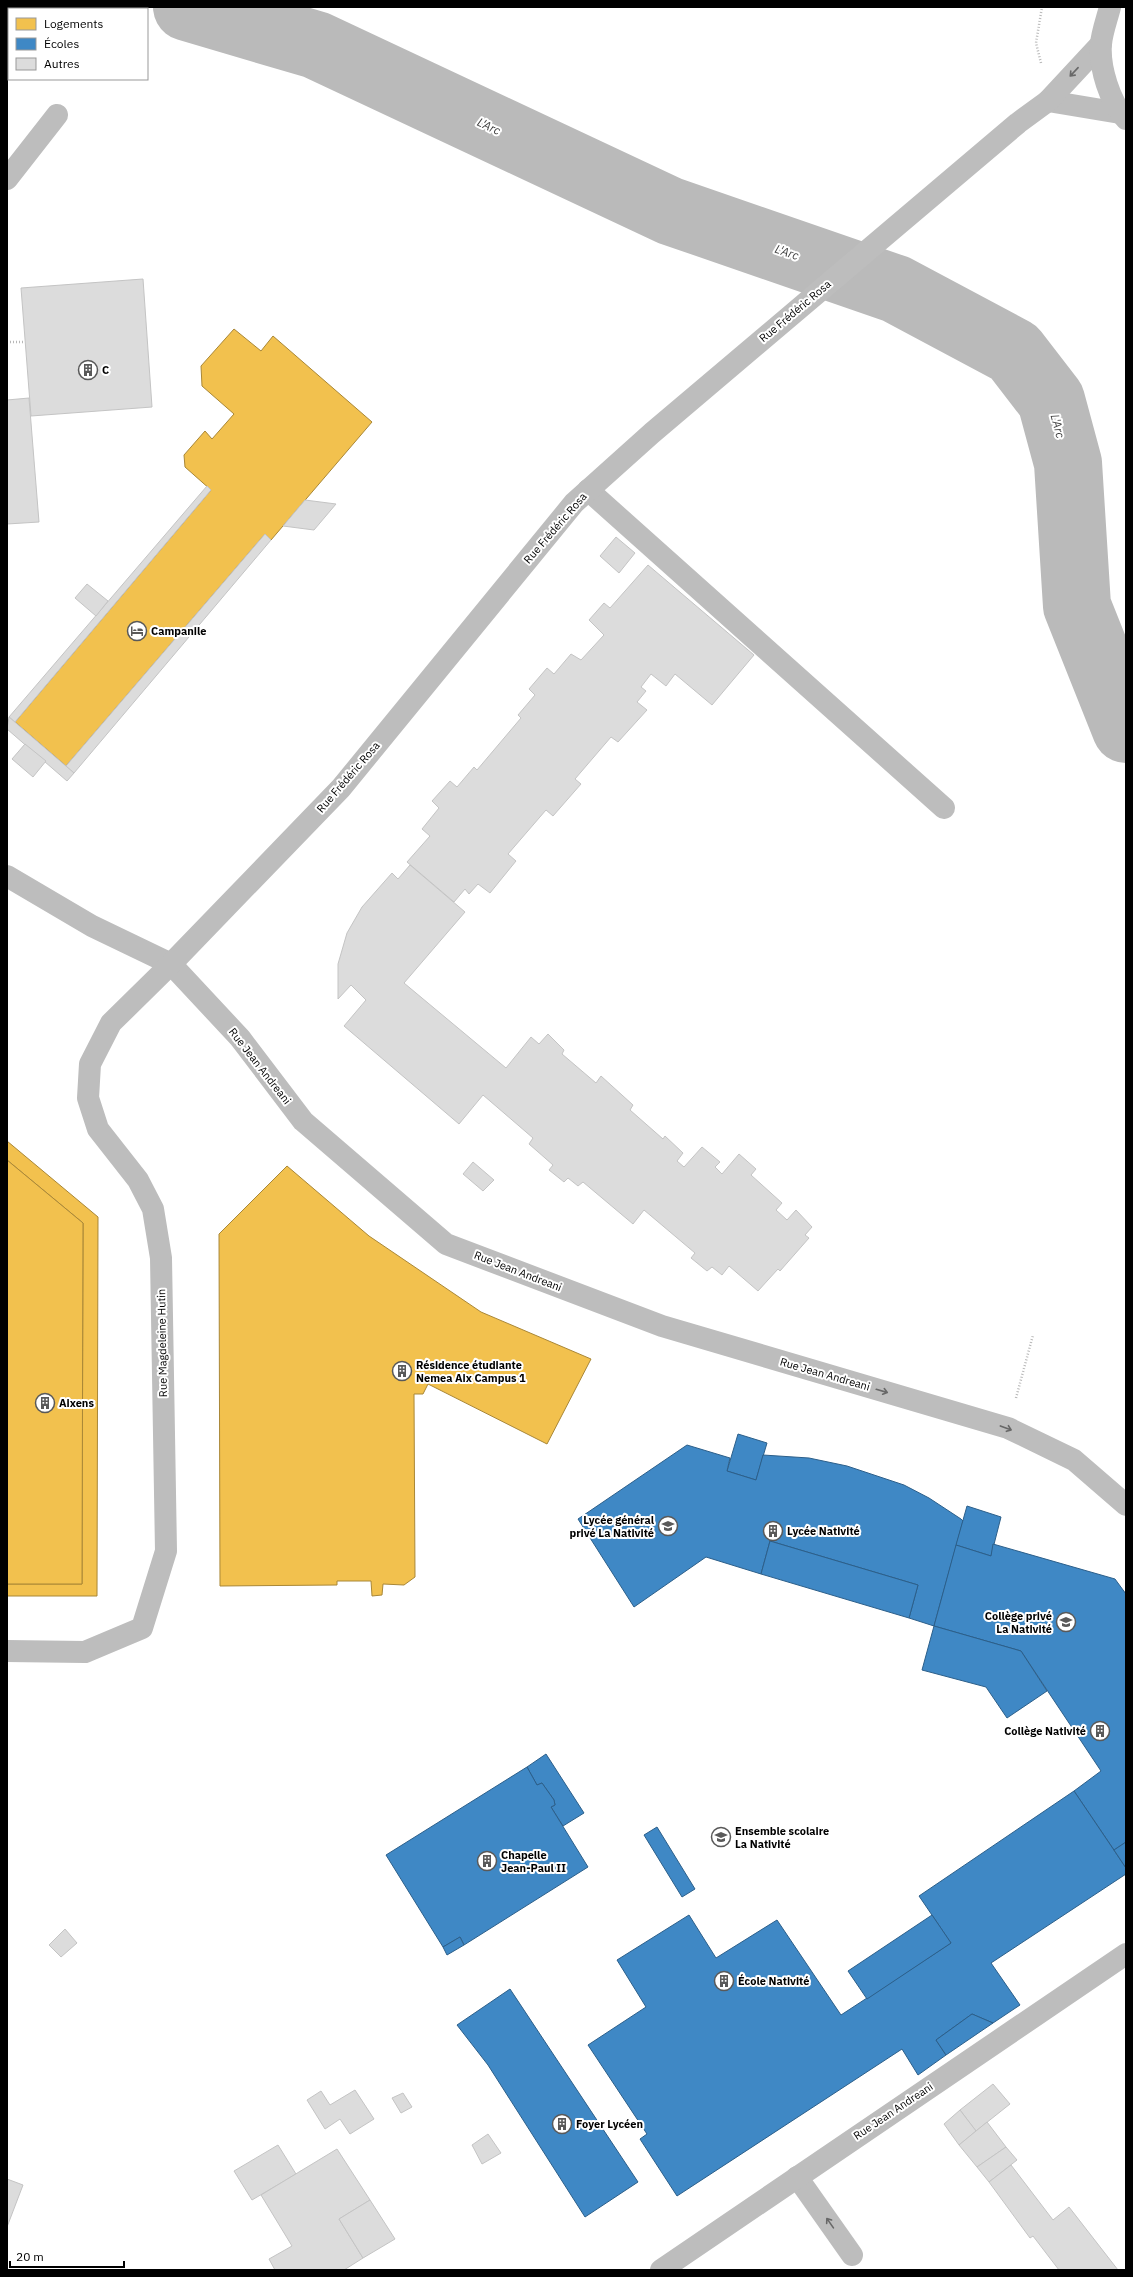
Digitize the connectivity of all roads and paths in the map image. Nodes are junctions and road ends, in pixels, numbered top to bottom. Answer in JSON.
{"nodes":[{"id":1,"x":1042,"y":7,"type":"edge"},
{"id":2,"x":1110,"y":7,"type":"edge"},
{"id":3,"x":1101,"y":44,"type":"junction"},
{"id":4,"x":1040,"y":62,"type":"dead end"},
{"id":5,"x":1048,"y":101,"type":"junction"},
{"id":6,"x":57,"y":115,"type":"dead end"},
{"id":7,"x":1123,"y":116,"type":"edge"},
{"id":8,"x":7,"y":179,"type":"edge"},
{"id":9,"x":7,"y":342,"type":"edge"},
{"id":10,"x":25,"y":342,"type":"dead end"},
{"id":11,"x":588,"y":490,"type":"junction"},
{"id":12,"x":944,"y":808,"type":"dead end"},
{"id":13,"x":7,"y":876,"type":"edge"},
{"id":14,"x":171,"y":964,"type":"junction"},
{"id":15,"x":1033,"y":1335,"type":"dead end"},
{"id":16,"x":1008,"y":1428,"type":"junction"},
{"id":17,"x":1126,"y":1505,"type":"edge"},
{"id":18,"x":7,"y":1651,"type":"edge"},
{"id":19,"x":1126,"y":1954,"type":"edge"},
{"id":20,"x":797,"y":2176,"type":"junction"},
{"id":21,"x":852,"y":2255,"type":"dead end"},
{"id":22,"x":661,"y":2270,"type":"edge"}],
"edges":[{"from":1,"to":4,"type":"path"},
{"from":2,"to":3,"type":"street"},
{"from":3,"to":5,"type":"street","name":"Rue Frédéric Rosa","one_way":true},
{"from":3,"to":7,"type":"street"},
{"from":5,"to":7,"type":"street"},
{"from":5,"to":11,"type":"street","name":"Rue Frédéric Rosa"},
{"from":6,"to":8,"type":"street"},
{"from":9,"to":10,"type":"path"},
{"from":11,"to":12,"type":"street"},
{"from":11,"to":14,"type":"street","name":"Rue Frédéric Rosa"},
{"from":13,"to":14,"type":"street","name":"Rue Jean Andreani"},
{"from":14,"to":16,"type":"street","name":"Rue Jean Andreani","one_way":true},
{"from":14,"to":18,"type":"street","name":"Rue Magdeleine Hutin"},
{"from":15,"to":16,"type":"path"},
{"from":16,"to":17,"type":"street","name":"Rue Jean Andreani"},
{"from":19,"to":20,"type":"street","name":"Rue Jean Andreani"},
{"from":21,"to":20,"type":"street","one_way":true},
{"from":20,"to":22,"type":"street","name":"Rue Jean Andreani"}]}
